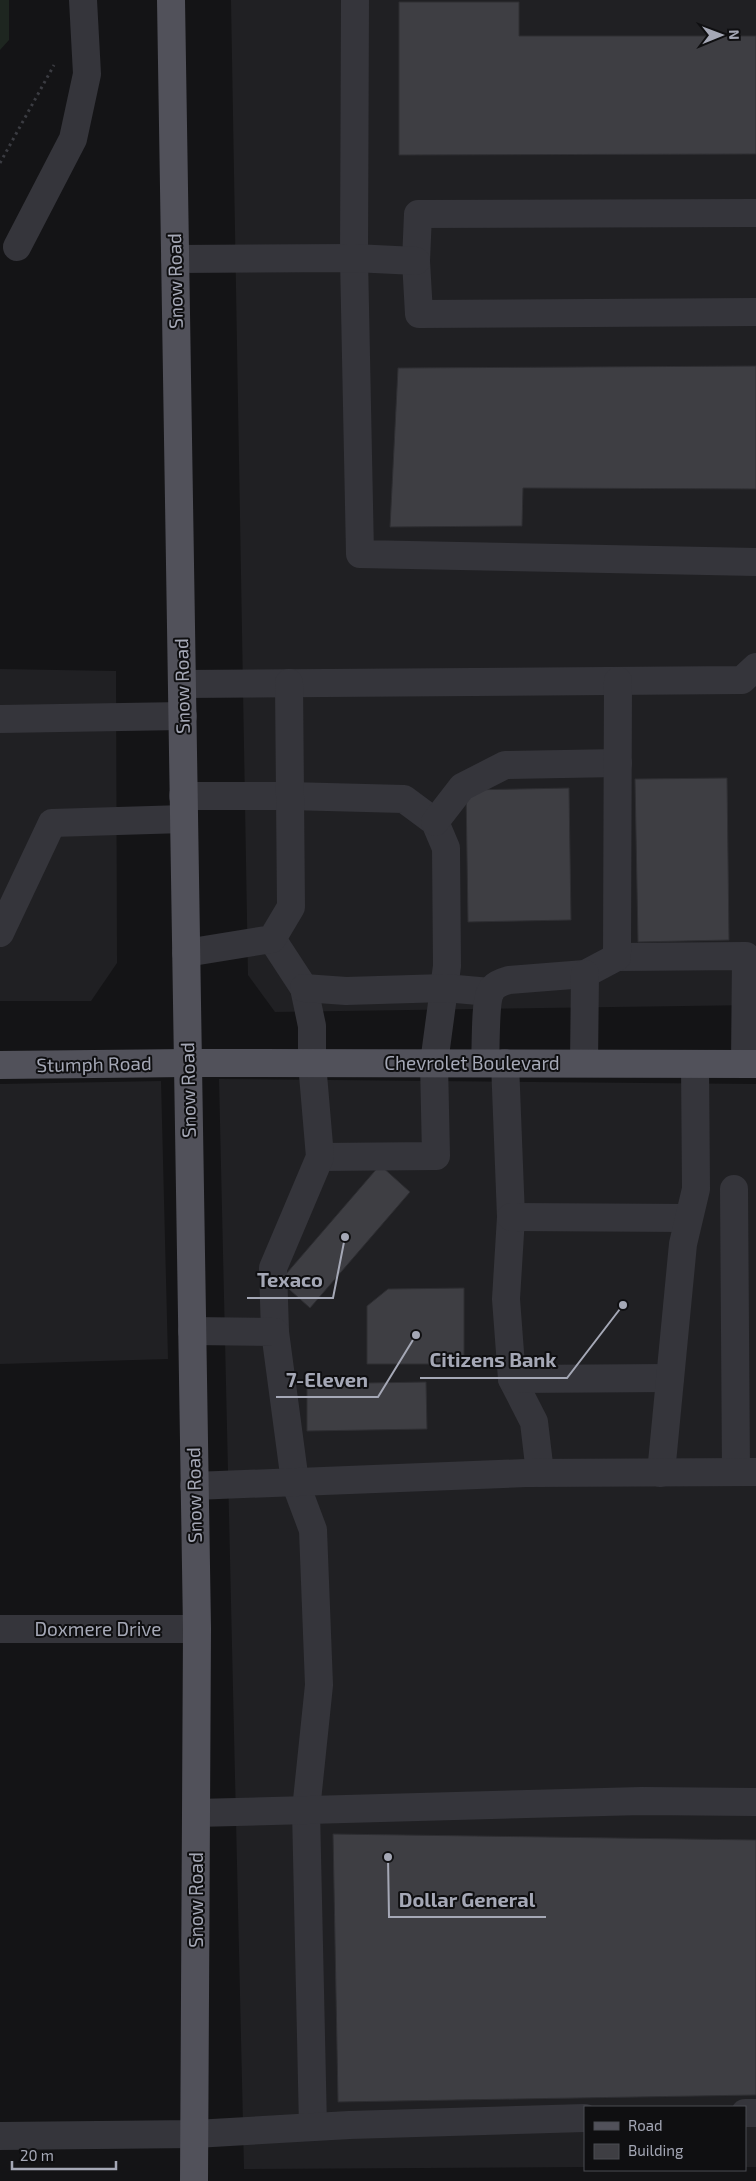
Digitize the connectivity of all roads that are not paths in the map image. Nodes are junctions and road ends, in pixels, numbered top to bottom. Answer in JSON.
{"nodes":[{"id":1,"x":83,"y":0,"type":"edge"},
{"id":2,"x":170,"y":0,"type":"edge"},
{"id":3,"x":355,"y":0,"type":"edge"},
{"id":4,"x":756,"y":213,"type":"edge"},
{"id":5,"x":17,"y":248,"type":"dead end"},
{"id":6,"x":354,"y":258,"type":"junction"},
{"id":7,"x":174,"y":260,"type":"junction"},
{"id":8,"x":416,"y":261,"type":"junction"},
{"id":9,"x":756,"y":312,"type":"edge"},
{"id":10,"x":756,"y":562,"type":"edge"},
{"id":11,"x":756,"y":667,"type":"edge"},
{"id":12,"x":618,"y":681,"type":"junction"},
{"id":13,"x":289,"y":683,"type":"junction"},
{"id":14,"x":182,"y":684,"type":"junction"},
{"id":15,"x":182,"y":716,"type":"junction"},
{"id":16,"x":0,"y":719,"type":"edge"},
{"id":17,"x":618,"y":763,"type":"junction"},
{"id":18,"x":289,"y":796,"type":"junction"},
{"id":19,"x":184,"y":808,"type":"junction"},
{"id":20,"x":434,"y":822,"type":"junction"},
{"id":21,"x":0,"y":933,"type":"edge"},
{"id":22,"x":272,"y":939,"type":"junction"},
{"id":23,"x":186,"y":953,"type":"junction"},
{"id":24,"x":617,"y":956,"type":"junction"},
{"id":25,"x":585,"y":974,"type":"junction"},
{"id":26,"x":304,"y":988,"type":"junction"},
{"id":27,"x":446,"y":988,"type":"junction"},
{"id":28,"x":490,"y":992,"type":"junction"},
{"id":29,"x":188,"y":1063,"type":"junction"},
{"id":30,"x":312,"y":1063,"type":"junction"},
{"id":31,"x":434,"y":1063,"type":"junction"},
{"id":32,"x":495,"y":1063,"type":"junction"},
{"id":33,"x":584,"y":1063,"type":"junction"},
{"id":34,"x":695,"y":1064,"type":"junction"},
{"id":35,"x":751,"y":1064,"type":"edge"},
{"id":36,"x":0,"y":1065,"type":"edge"},
{"id":37,"x":320,"y":1157,"type":"junction"},
{"id":38,"x":696,"y":1189,"type":"junction"},
{"id":39,"x":745,"y":1189,"type":"edge"},
{"id":40,"x":511,"y":1217,"type":"junction"},
{"id":41,"x":688,"y":1218,"type":"junction"},
{"id":42,"x":192,"y":1331,"type":"junction"},
{"id":43,"x":274,"y":1332,"type":"junction"},
{"id":44,"x":670,"y":1378,"type":"junction"},
{"id":45,"x":512,"y":1379,"type":"junction"},
{"id":46,"x":746,"y":1472,"type":"edge"},
{"id":47,"x":540,"y":1473,"type":"junction"},
{"id":48,"x":661,"y":1473,"type":"junction"},
{"id":49,"x":295,"y":1482,"type":"junction"},
{"id":50,"x":194,"y":1486,"type":"junction"},
{"id":51,"x":0,"y":1629,"type":"edge"},
{"id":52,"x":197,"y":1629,"type":"junction"},
{"id":53,"x":756,"y":1802,"type":"edge"},
{"id":54,"x":306,"y":1810,"type":"junction"},
{"id":55,"x":196,"y":1813,"type":"junction"},
{"id":56,"x":584,"y":2118,"type":"edge"},
{"id":57,"x":313,"y":2127,"type":"junction"},
{"id":58,"x":195,"y":2134,"type":"junction"},
{"id":59,"x":0,"y":2136,"type":"edge"},
{"id":60,"x":194,"y":2181,"type":"edge"}],
"edges":[{"from":1,"to":5,"type":"street"},
{"from":2,"to":7,"type":"main road","name":"Snow Road"},
{"from":3,"to":6,"type":"street"},
{"from":4,"to":8,"type":"street"},
{"from":6,"to":7,"type":"street"},
{"from":6,"to":8,"type":"street"},
{"from":6,"to":10,"type":"street"},
{"from":7,"to":14,"type":"main road","name":"Snow Road"},
{"from":8,"to":9,"type":"street"},
{"from":11,"to":12,"type":"street"},
{"from":12,"to":13,"type":"street"},
{"from":12,"to":17,"type":"street"},
{"from":13,"to":14,"type":"street"},
{"from":13,"to":18,"type":"street"},
{"from":14,"to":15,"type":"main road","name":"Snow Road"},
{"from":15,"to":16,"type":"street"},
{"from":15,"to":19,"type":"main road","name":"Snow Road"},
{"from":17,"to":20,"type":"street"},
{"from":17,"to":24,"type":"street"},
{"from":18,"to":19,"type":"street"},
{"from":18,"to":20,"type":"street"},
{"from":18,"to":22,"type":"street"},
{"from":19,"to":21,"type":"street"},
{"from":19,"to":23,"type":"main road","name":"Snow Road"},
{"from":20,"to":27,"type":"street"},
{"from":22,"to":23,"type":"street"},
{"from":22,"to":26,"type":"street"},
{"from":23,"to":29,"type":"main road","name":"Snow Road"},
{"from":24,"to":25,"type":"street"},
{"from":24,"to":35,"type":"street"},
{"from":25,"to":28,"type":"street"},
{"from":25,"to":33,"type":"street"},
{"from":26,"to":27,"type":"street"},
{"from":26,"to":30,"type":"street"},
{"from":27,"to":28,"type":"street"},
{"from":27,"to":31,"type":"street"},
{"from":28,"to":32,"type":"street"},
{"from":29,"to":30,"type":"main road","name":"Chevrolet Boulevard"},
{"from":29,"to":36,"type":"main road","name":"Stumph Road"},
{"from":29,"to":42,"type":"main road","name":"Snow Road"},
{"from":30,"to":31,"type":"main road","name":"Chevrolet Boulevard"},
{"from":30,"to":37,"type":"street"},
{"from":31,"to":32,"type":"main road","name":"Chevrolet Boulevard"},
{"from":31,"to":37,"type":"street"},
{"from":32,"to":33,"type":"main road","name":"Chevrolet Boulevard"},
{"from":32,"to":40,"type":"street"},
{"from":33,"to":34,"type":"main road","name":"Chevrolet Boulevard"},
{"from":34,"to":35,"type":"main road","name":"Chevrolet Boulevard"},
{"from":34,"to":38,"type":"street"},
{"from":37,"to":43,"type":"street"},
{"from":38,"to":39,"type":"street"},
{"from":38,"to":41,"type":"street"},
{"from":39,"to":46,"type":"street"},
{"from":40,"to":41,"type":"street"},
{"from":40,"to":45,"type":"street"},
{"from":41,"to":44,"type":"street"},
{"from":42,"to":43,"type":"street"},
{"from":42,"to":50,"type":"main road","name":"Snow Road"},
{"from":43,"to":49,"type":"street"},
{"from":44,"to":45,"type":"street"},
{"from":44,"to":48,"type":"street"},
{"from":45,"to":47,"type":"street"},
{"from":46,"to":48,"type":"street"},
{"from":47,"to":48,"type":"street"},
{"from":47,"to":49,"type":"street"},
{"from":49,"to":50,"type":"street"},
{"from":49,"to":54,"type":"street"},
{"from":50,"to":52,"type":"main road","name":"Snow Road"},
{"from":51,"to":52,"type":"street","name":"Doxmere Drive"},
{"from":52,"to":55,"type":"main road","name":"Snow Road"},
{"from":53,"to":54,"type":"street"},
{"from":54,"to":55,"type":"street"},
{"from":54,"to":57,"type":"street"},
{"from":55,"to":58,"type":"main road","name":"Snow Road"},
{"from":56,"to":57,"type":"street"},
{"from":57,"to":58,"type":"street"},
{"from":58,"to":59,"type":"street"},
{"from":58,"to":60,"type":"main road","name":"Snow Road"}]}
